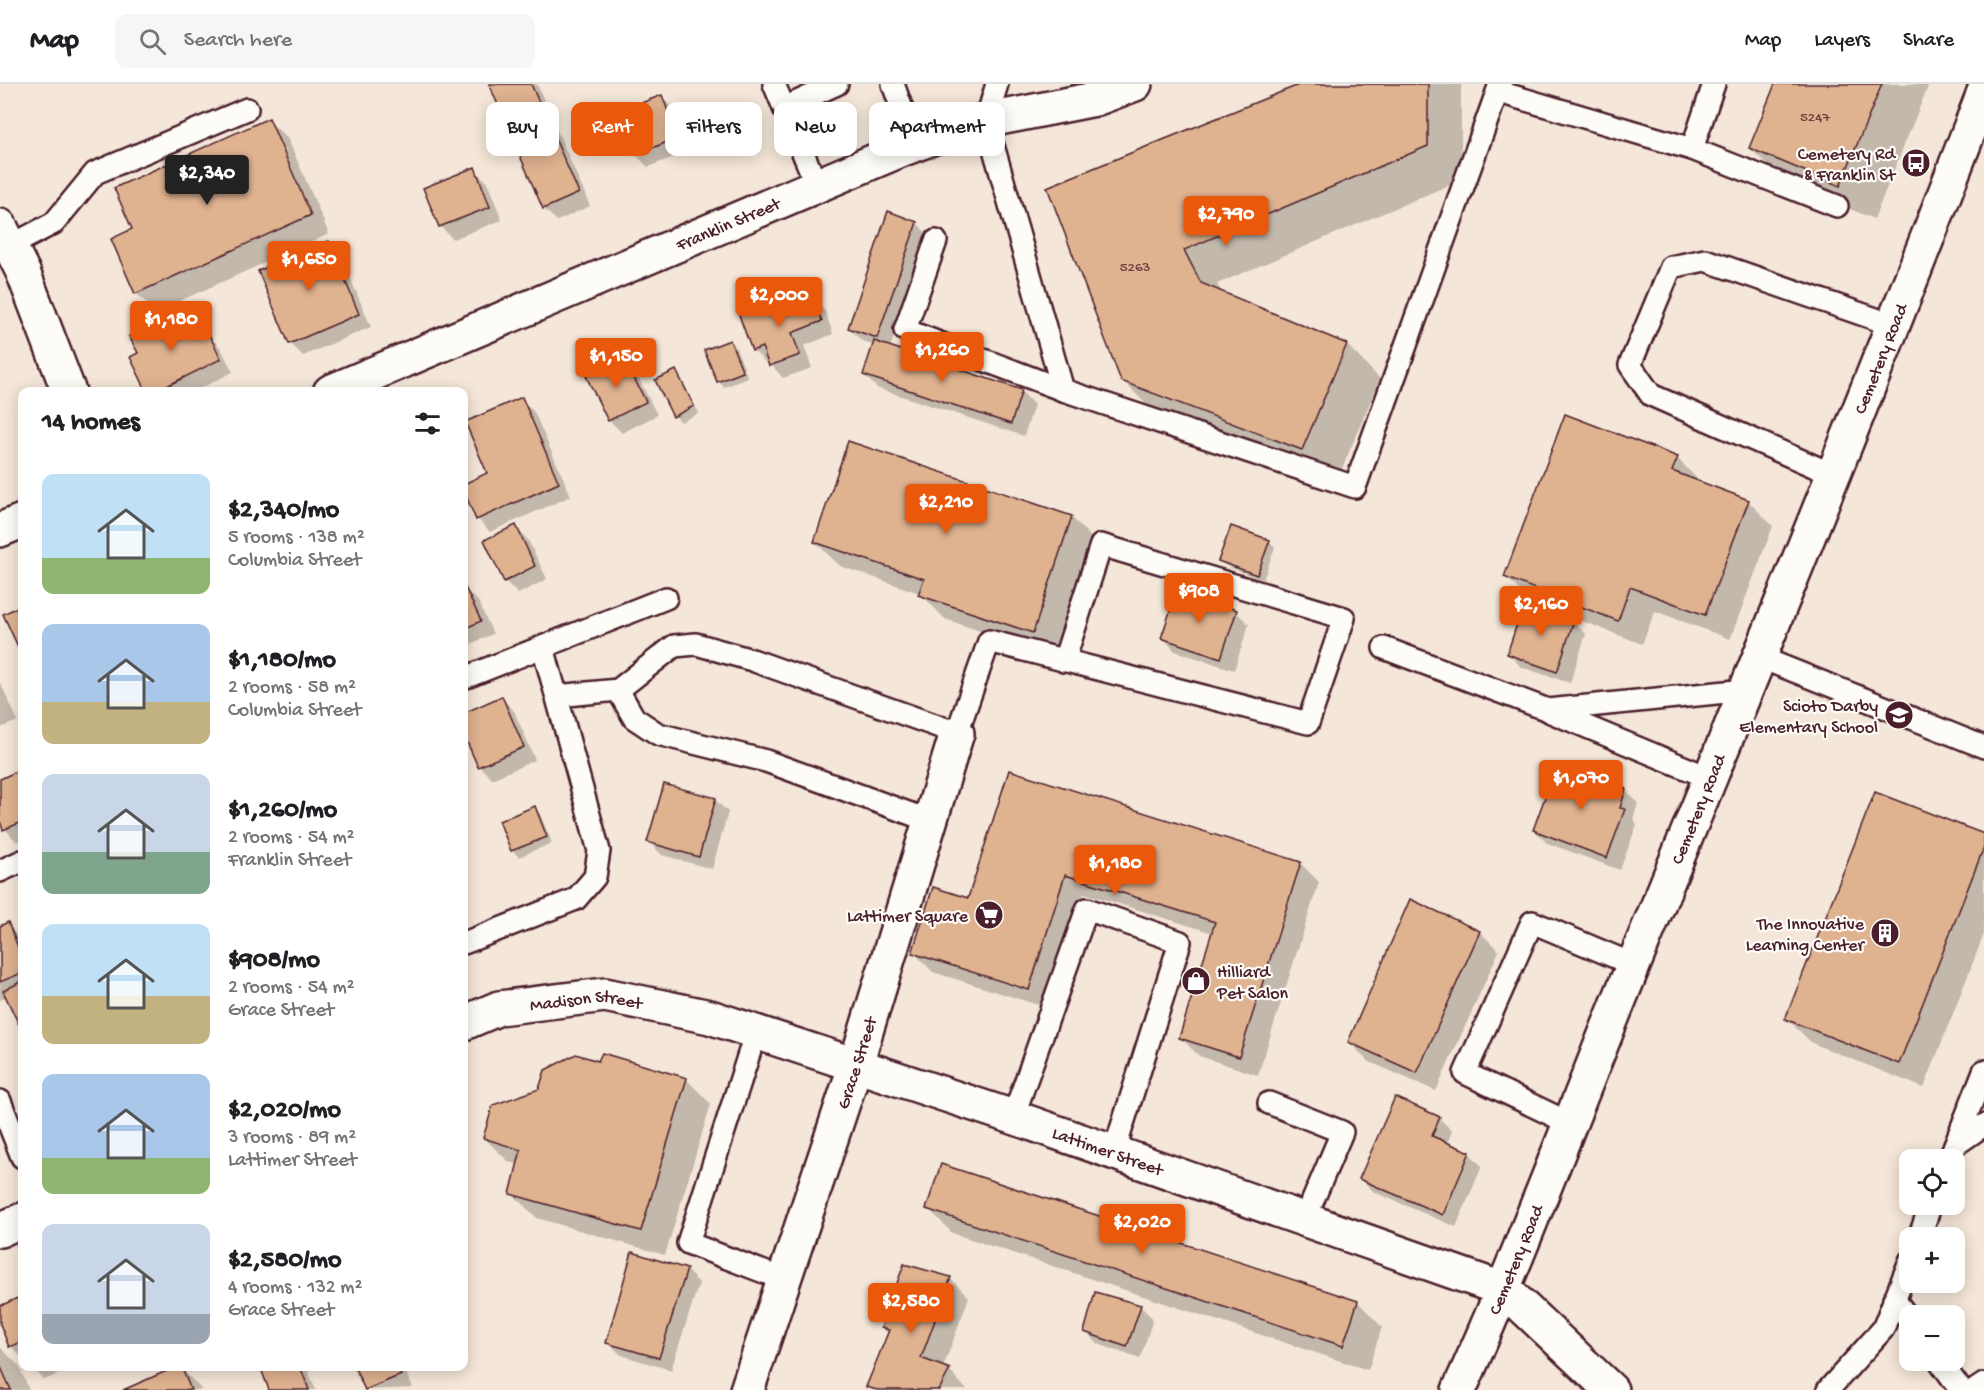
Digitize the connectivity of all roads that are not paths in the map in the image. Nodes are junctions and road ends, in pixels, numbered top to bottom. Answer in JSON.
{"nodes":[{"id":1,"x":774,"y":84,"type":"edge"},
{"id":2,"x":837,"y":84,"type":"edge"},
{"id":3,"x":892,"y":84,"type":"edge"},
{"id":4,"x":997,"y":84,"type":"edge"},
{"id":5,"x":1135,"y":84,"type":"edge"},
{"id":6,"x":1714,"y":84,"type":"edge"},
{"id":7,"x":1499,"y":88,"type":"edge"},
{"id":8,"x":1984,"y":92,"type":"edge"},
{"id":9,"x":782,"y":102,"type":"edge"},
{"id":10,"x":797,"y":102,"type":"edge"},
{"id":11,"x":899,"y":102,"type":"edge"},
{"id":12,"x":992,"y":102,"type":"edge"},
{"id":13,"x":247,"y":109,"type":"dead end"},
{"id":14,"x":1005,"y":117,"type":"edge"},
{"id":15,"x":1692,"y":150,"type":"junction"},
{"id":16,"x":804,"y":156,"type":"edge"},
{"id":17,"x":889,"y":156,"type":"edge"},
{"id":18,"x":996,"y":156,"type":"edge"},
{"id":19,"x":817,"y":186,"type":"junction"},
{"id":20,"x":1836,"y":206,"type":"dead end"},
{"id":21,"x":3,"y":232,"type":"edge"},
{"id":22,"x":936,"y":241,"type":"dead end"},
{"id":23,"x":1893,"y":325,"type":"junction"},
{"id":24,"x":67,"y":387,"type":"edge"},
{"id":25,"x":342,"y":387,"type":"edge"},
{"id":26,"x":1063,"y":390,"type":"junction"},
{"id":27,"x":1834,"y":475,"type":"junction"},
{"id":28,"x":18,"y":523,"type":"edge"},
{"id":29,"x":0,"y":530,"type":"edge"},
{"id":30,"x":666,"y":598,"type":"dead end"},
{"id":31,"x":543,"y":647,"type":"junction"},
{"id":32,"x":1384,"y":648,"type":"dead end"},
{"id":33,"x":1759,"y":657,"type":"junction"},
{"id":34,"x":1064,"y":660,"type":"junction"},
{"id":35,"x":468,"y":676,"type":"edge"},
{"id":36,"x":618,"y":690,"type":"junction"},
{"id":37,"x":1746,"y":690,"type":"junction"},
{"id":38,"x":557,"y":696,"type":"junction"},
{"id":39,"x":1548,"y":710,"type":"junction"},
{"id":40,"x":957,"y":733,"type":"junction"},
{"id":41,"x":1984,"y":747,"type":"edge"},
{"id":42,"x":1710,"y":778,"type":"junction"},
{"id":43,"x":930,"y":821,"type":"junction"},
{"id":44,"x":18,"y":863,"type":"edge"},
{"id":45,"x":0,"y":871,"type":"edge"},
{"id":46,"x":468,"y":941,"type":"edge"},
{"id":47,"x":1634,"y":965,"type":"junction"},
{"id":48,"x":710,"y":1017,"type":"joint"},
{"id":49,"x":468,"y":1021,"type":"edge"},
{"id":50,"x":756,"y":1032,"type":"junction"},
{"id":51,"x":856,"y":1064,"type":"junction"},
{"id":52,"x":1984,"y":1071,"type":"edge"},
{"id":53,"x":0,"y":1101,"type":"edge"},
{"id":54,"x":1269,"y":1103,"type":"dead end"},
{"id":55,"x":1013,"y":1117,"type":"junction"},
{"id":56,"x":1571,"y":1124,"type":"junction"},
{"id":57,"x":1984,"y":1125,"type":"edge"},
{"id":58,"x":18,"y":1147,"type":"edge"},
{"id":59,"x":1954,"y":1149,"type":"edge"},
{"id":60,"x":1957,"y":1149,"type":"edge"},
{"id":61,"x":1114,"y":1152,"type":"junction"},
{"id":62,"x":1305,"y":1220,"type":"junction"},
{"id":63,"x":18,"y":1222,"type":"edge"},
{"id":64,"x":0,"y":1230,"type":"edge"},
{"id":65,"x":785,"y":1280,"type":"junction"},
{"id":66,"x":1899,"y":1287,"type":"edge"},
{"id":67,"x":1505,"y":1290,"type":"junction"},
{"id":68,"x":1894,"y":1299,"type":"junction"},
{"id":69,"x":1899,"y":1306,"type":"edge"},
{"id":70,"x":1947,"y":1371,"type":"edge"},
{"id":71,"x":1984,"y":1384,"type":"edge"},
{"id":72,"x":747,"y":1390,"type":"edge"},
{"id":73,"x":1459,"y":1390,"type":"edge"},
{"id":74,"x":1611,"y":1390,"type":"edge"},
{"id":75,"x":1828,"y":1390,"type":"edge"},
{"id":76,"x":1960,"y":1390,"type":"edge"},
{"id":77,"x":1975,"y":1390,"type":"edge"}],
"edges":[{"from":1,"to":9,"type":"lane"},
{"from":2,"to":10,"type":"lane"},
{"from":3,"to":11,"type":"lane"},
{"from":4,"to":12,"type":"lane"},
{"from":5,"to":14,"type":"street","name":"Franklin Street"},
{"from":6,"to":15,"type":"lane"},
{"from":7,"to":15,"type":"lane"},
{"from":7,"to":26,"type":"lane"},
{"from":8,"to":23,"type":"street","name":"Cemetery Road"},
{"from":13,"to":21,"type":"lane"},
{"from":15,"to":20,"type":"lane"},
{"from":16,"to":19,"type":"lane"},
{"from":17,"to":19,"type":"street","name":"Franklin Street"},
{"from":18,"to":26,"type":"lane"},
{"from":19,"to":25,"type":"street","name":"Franklin Street"},
{"from":21,"to":24,"type":"street"},
{"from":22,"to":26,"type":"lane"},
{"from":23,"to":27,"type":"street","name":"Cemetery Road"},
{"from":23,"to":27,"type":"lane"},
{"from":27,"to":33,"type":"street","name":"Cemetery Road"},
{"from":28,"to":29,"type":"street"},
{"from":30,"to":31,"type":"lane"},
{"from":31,"to":35,"type":"lane"},
{"from":31,"to":38,"type":"lane"},
{"from":32,"to":39,"type":"lane"},
{"from":33,"to":37,"type":"street","name":"Cemetery Road"},
{"from":33,"to":41,"type":"lane"},
{"from":34,"to":34,"type":"lane"},
{"from":34,"to":40,"type":"lane"},
{"from":36,"to":38,"type":"lane"},
{"from":36,"to":40,"type":"lane"},
{"from":36,"to":43,"type":"lane"},
{"from":37,"to":39,"type":"lane"},
{"from":37,"to":42,"type":"street","name":"Cemetery Road"},
{"from":38,"to":46,"type":"lane"},
{"from":39,"to":42,"type":"lane"},
{"from":40,"to":43,"type":"street","name":"Grace Street"},
{"from":42,"to":47,"type":"street","name":"Cemetery Road"},
{"from":43,"to":51,"type":"street","name":"Grace Street"},
{"from":44,"to":45,"type":"lane"},
{"from":47,"to":56,"type":"street","name":"Cemetery Road"},
{"from":47,"to":56,"type":"lane"},
{"from":48,"to":49,"type":"street","name":"Madison Street"},
{"from":48,"to":50,"type":"street","name":"Lattimer Street"},
{"from":50,"to":51,"type":"street","name":"Lattimer Street"},
{"from":50,"to":65,"type":"lane"},
{"from":51,"to":55,"type":"street","name":"Lattimer Street"},
{"from":51,"to":65,"type":"street","name":"Grace Street"},
{"from":52,"to":59,"type":"lane"},
{"from":53,"to":58,"type":"lane"},
{"from":54,"to":62,"type":"lane"},
{"from":55,"to":61,"type":"street","name":"Lattimer Street"},
{"from":55,"to":61,"type":"lane"},
{"from":56,"to":67,"type":"street","name":"Cemetery Road"},
{"from":57,"to":60,"type":"lane"},
{"from":61,"to":62,"type":"street","name":"Lattimer Street"},
{"from":62,"to":67,"type":"street","name":"Lattimer Street"},
{"from":63,"to":64,"type":"street"},
{"from":65,"to":72,"type":"street","name":"Grace Street"},
{"from":66,"to":68,"type":"lane"},
{"from":67,"to":73,"type":"street","name":"Cemetery Road"},
{"from":67,"to":74,"type":"street"},
{"from":68,"to":69,"type":"lane"},
{"from":68,"to":75,"type":"lane"},
{"from":70,"to":76,"type":"lane"},
{"from":71,"to":77,"type":"lane"}]}
